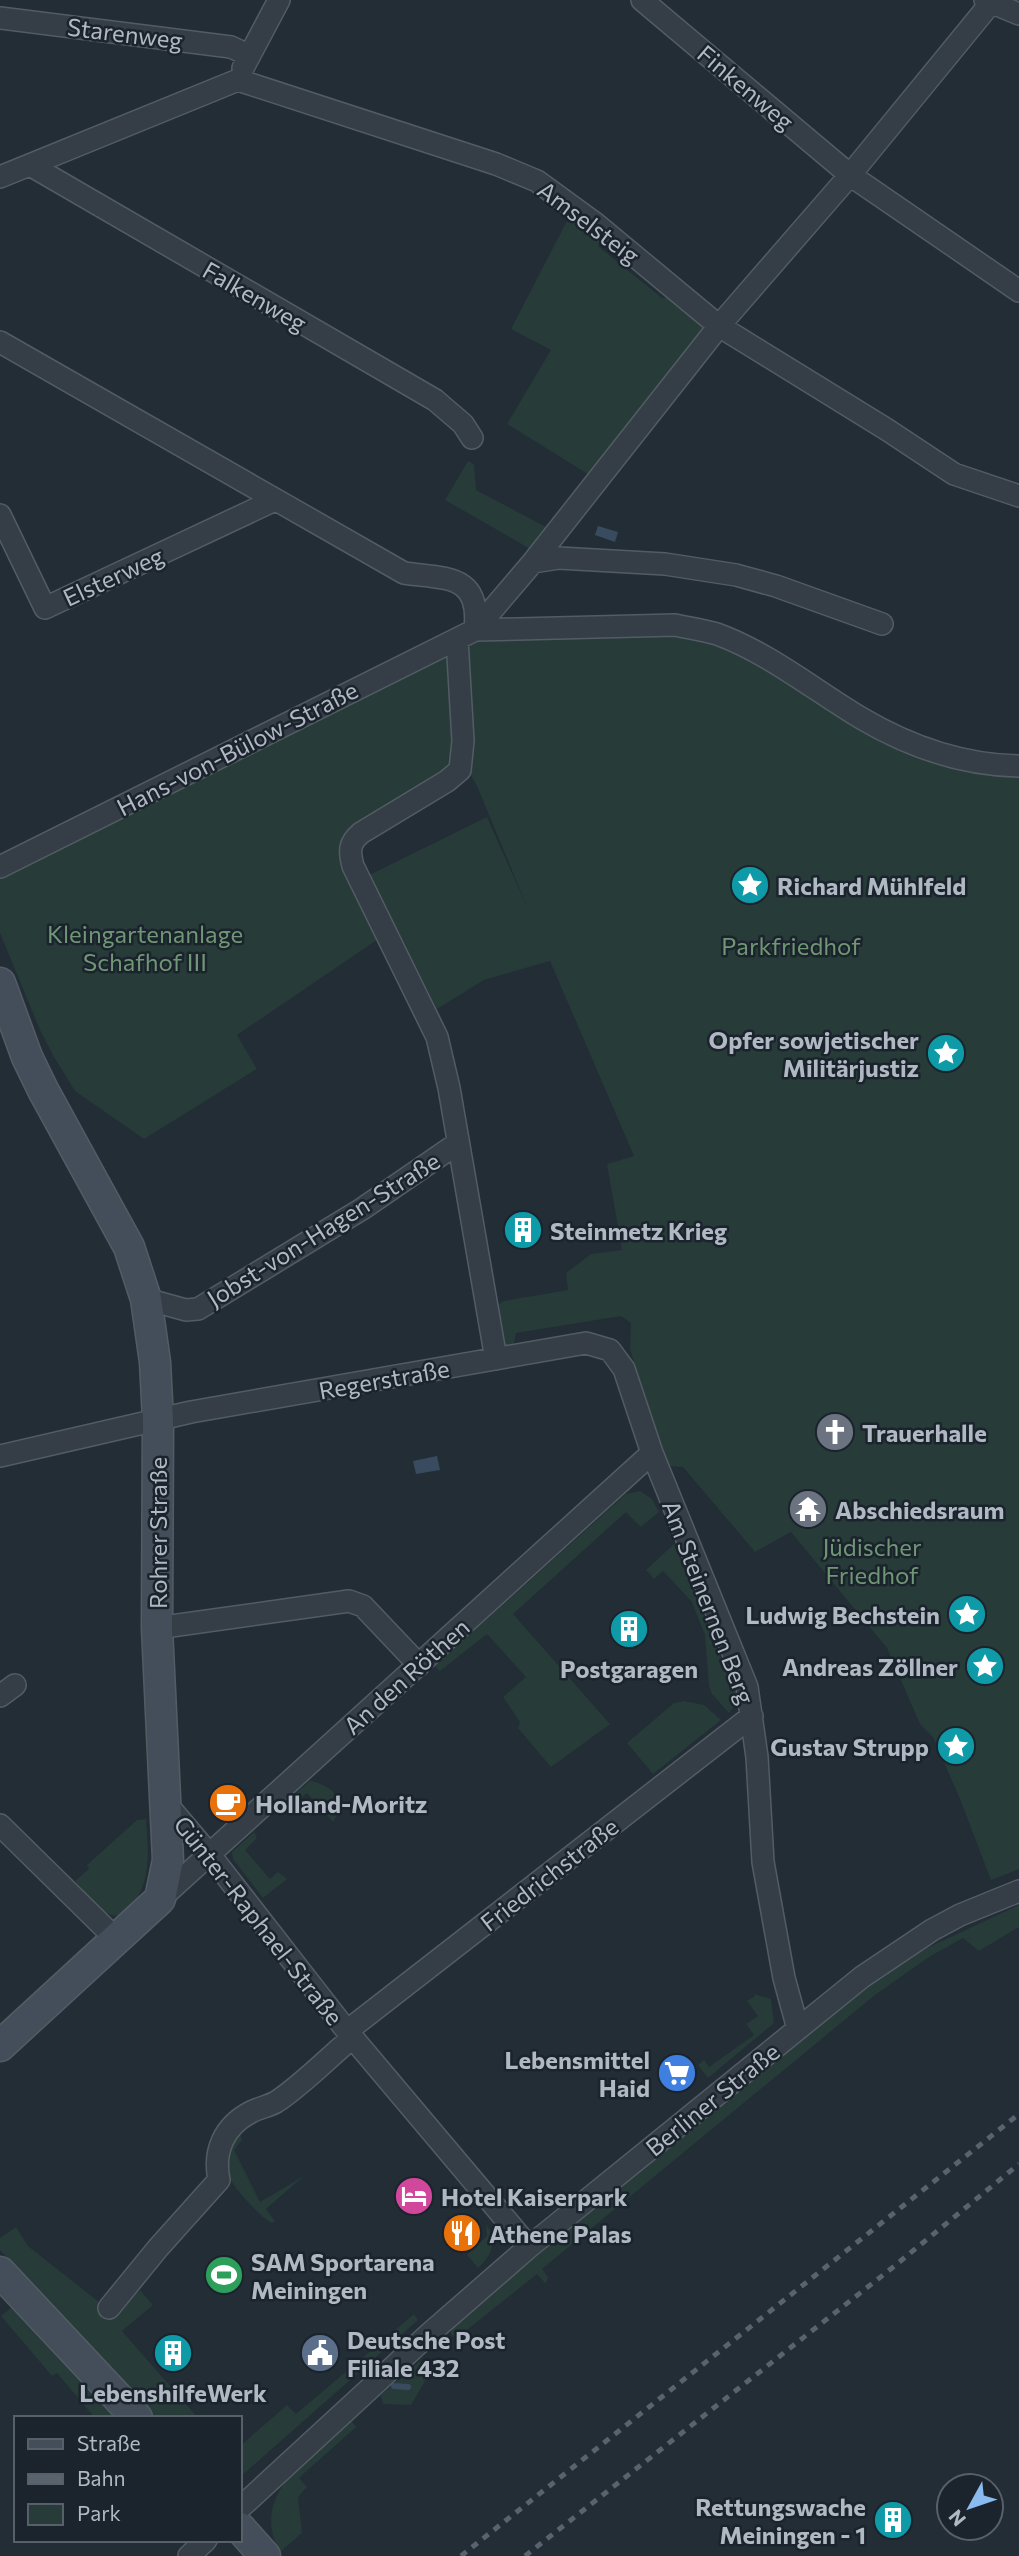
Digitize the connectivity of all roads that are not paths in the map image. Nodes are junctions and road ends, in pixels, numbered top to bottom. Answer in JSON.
{"nodes":[{"id":1,"x":279,"y":0,"type":"edge"},
{"id":2,"x":642,"y":0,"type":"edge"},
{"id":3,"x":988,"y":2,"type":"edge"},
{"id":4,"x":1019,"y":14,"type":"edge"},
{"id":5,"x":0,"y":18,"type":"edge"},
{"id":6,"x":248,"y":55,"type":"junction"},
{"id":7,"x":238,"y":80,"type":"junction"},
{"id":8,"x":30,"y":165,"type":"junction"},
{"id":9,"x":850,"y":175,"type":"junction"},
{"id":10,"x":0,"y":177,"type":"edge"},
{"id":11,"x":1019,"y":291,"type":"edge"},
{"id":12,"x":719,"y":326,"type":"junction"},
{"id":13,"x":0,"y":342,"type":"edge"},
{"id":14,"x":472,"y":438,"type":"dead end"},
{"id":15,"x":1019,"y":496,"type":"edge"},
{"id":16,"x":275,"y":500,"type":"junction"},
{"id":17,"x":0,"y":515,"type":"edge"},
{"id":18,"x":533,"y":562,"type":"junction"},
{"id":19,"x":882,"y":624,"type":"dead end"},
{"id":20,"x":466,"y":635,"type":"junction"},
{"id":21,"x":1019,"y":766,"type":"edge"},
{"id":22,"x":0,"y":867,"type":"edge"},
{"id":23,"x":0,"y":984,"type":"edge"},
{"id":24,"x":458,"y":1143,"type":"junction"},
{"id":25,"x":146,"y":1299,"type":"junction"},
{"id":26,"x":610,"y":1350,"type":"joint"},
{"id":27,"x":496,"y":1359,"type":"junction"},
{"id":28,"x":158,"y":1420,"type":"junction"},
{"id":29,"x":652,"y":1453,"type":"junction"},
{"id":30,"x":0,"y":1457,"type":"edge"},
{"id":31,"x":157,"y":1628,"type":"junction"},
{"id":32,"x":419,"y":1665,"type":"junction"},
{"id":33,"x":752,"y":1716,"type":"junction"},
{"id":34,"x":165,"y":1802,"type":"junction"},
{"id":35,"x":0,"y":1825,"type":"edge"},
{"id":36,"x":210,"y":1855,"type":"junction"},
{"id":37,"x":1019,"y":1891,"type":"edge"},
{"id":38,"x":160,"y":1899,"type":"junction"},
{"id":39,"x":116,"y":1939,"type":"junction"},
{"id":40,"x":798,"y":2029,"type":"junction"},
{"id":41,"x":350,"y":2034,"type":"junction"},
{"id":42,"x":0,"y":2046,"type":"edge"},
{"id":43,"x":529,"y":2246,"type":"junction"},
{"id":44,"x":0,"y":2272,"type":"edge"},
{"id":45,"x":109,"y":2308,"type":"dead end"},
{"id":46,"x":135,"y":2416,"type":"edge"},
{"id":47,"x":242,"y":2506,"type":"edge"},
{"id":48,"x":242,"y":2530,"type":"edge"},
{"id":49,"x":204,"y":2542,"type":"edge"},
{"id":50,"x":189,"y":2556,"type":"edge"},
{"id":51,"x":265,"y":2556,"type":"edge"}],
"edges":[{"from":1,"to":6,"type":"street"},
{"from":2,"to":9,"type":"street","name":"Finkenweg"},
{"from":3,"to":4,"type":"street"},
{"from":3,"to":9,"type":"street"},
{"from":5,"to":6,"type":"street","name":"Starenweg"},
{"from":6,"to":7,"type":"street"},
{"from":7,"to":8,"type":"street"},
{"from":7,"to":12,"type":"street","name":"Amselsteig"},
{"from":8,"to":10,"type":"street"},
{"from":8,"to":14,"type":"street","name":"Falkenweg"},
{"from":9,"to":11,"type":"street","name":"Finkenweg"},
{"from":9,"to":12,"type":"street"},
{"from":12,"to":15,"type":"street","name":"Amselsteig"},
{"from":12,"to":18,"type":"street","name":"Hans-von-Bülow-Straße"},
{"from":13,"to":16,"type":"street"},
{"from":16,"to":17,"type":"street","name":"Elsterweg"},
{"from":16,"to":20,"type":"street"},
{"from":18,"to":19,"type":"street"},
{"from":18,"to":20,"type":"street","name":"Hans-von-Bülow-Straße"},
{"from":20,"to":21,"type":"street","name":"Hans-von-Bülow-Straße"},
{"from":20,"to":22,"type":"street","name":"Hans-von-Bülow-Straße"},
{"from":20,"to":24,"type":"street","name":"Jobst-von-Hagen-Straße"},
{"from":23,"to":25,"type":"main road","name":"Rohrer Straße"},
{"from":24,"to":25,"type":"street","name":"Jobst-von-Hagen-Straße"},
{"from":24,"to":27,"type":"street","name":"Jobst-von-Hagen-Straße"},
{"from":25,"to":28,"type":"main road","name":"Rohrer Straße"},
{"from":26,"to":27,"type":"street","name":"Regerstraße"},
{"from":26,"to":29,"type":"street","name":"Am Steinernen Berg"},
{"from":27,"to":28,"type":"street","name":"Regerstraße"},
{"from":28,"to":30,"type":"street","name":"Regerstraße"},
{"from":28,"to":31,"type":"main road","name":"Rohrer Straße"},
{"from":29,"to":32,"type":"street","name":"An den Röthen"},
{"from":29,"to":33,"type":"street","name":"Am Steinernen Berg"},
{"from":31,"to":32,"type":"street"},
{"from":31,"to":34,"type":"main road","name":"Rohrer Straße"},
{"from":32,"to":36,"type":"street","name":"An den Röthen"},
{"from":33,"to":40,"type":"street","name":"Am Steinernen Berg"},
{"from":33,"to":41,"type":"street","name":"Friedrichstraße"},
{"from":34,"to":36,"type":"street","name":"Günter-Raphael-Straße"},
{"from":34,"to":38,"type":"main road","name":"Rohrer Straße"},
{"from":35,"to":39,"type":"street"},
{"from":36,"to":38,"type":"street","name":"An den Röthen"},
{"from":36,"to":41,"type":"street","name":"Günter-Raphael-Straße"},
{"from":37,"to":40,"type":"street","name":"Berliner Straße"},
{"from":38,"to":39,"type":"main road"},
{"from":39,"to":42,"type":"main road"},
{"from":40,"to":43,"type":"street","name":"Berliner Straße"},
{"from":41,"to":43,"type":"street","name":"Günter-Raphael-Straße"},
{"from":41,"to":45,"type":"street","name":"Günter-Raphael-Straße"},
{"from":43,"to":47,"type":"street","name":"Berliner Straße"},
{"from":44,"to":46,"type":"main road"},
{"from":48,"to":51,"type":"main road"},
{"from":49,"to":50,"type":"street"}]}
